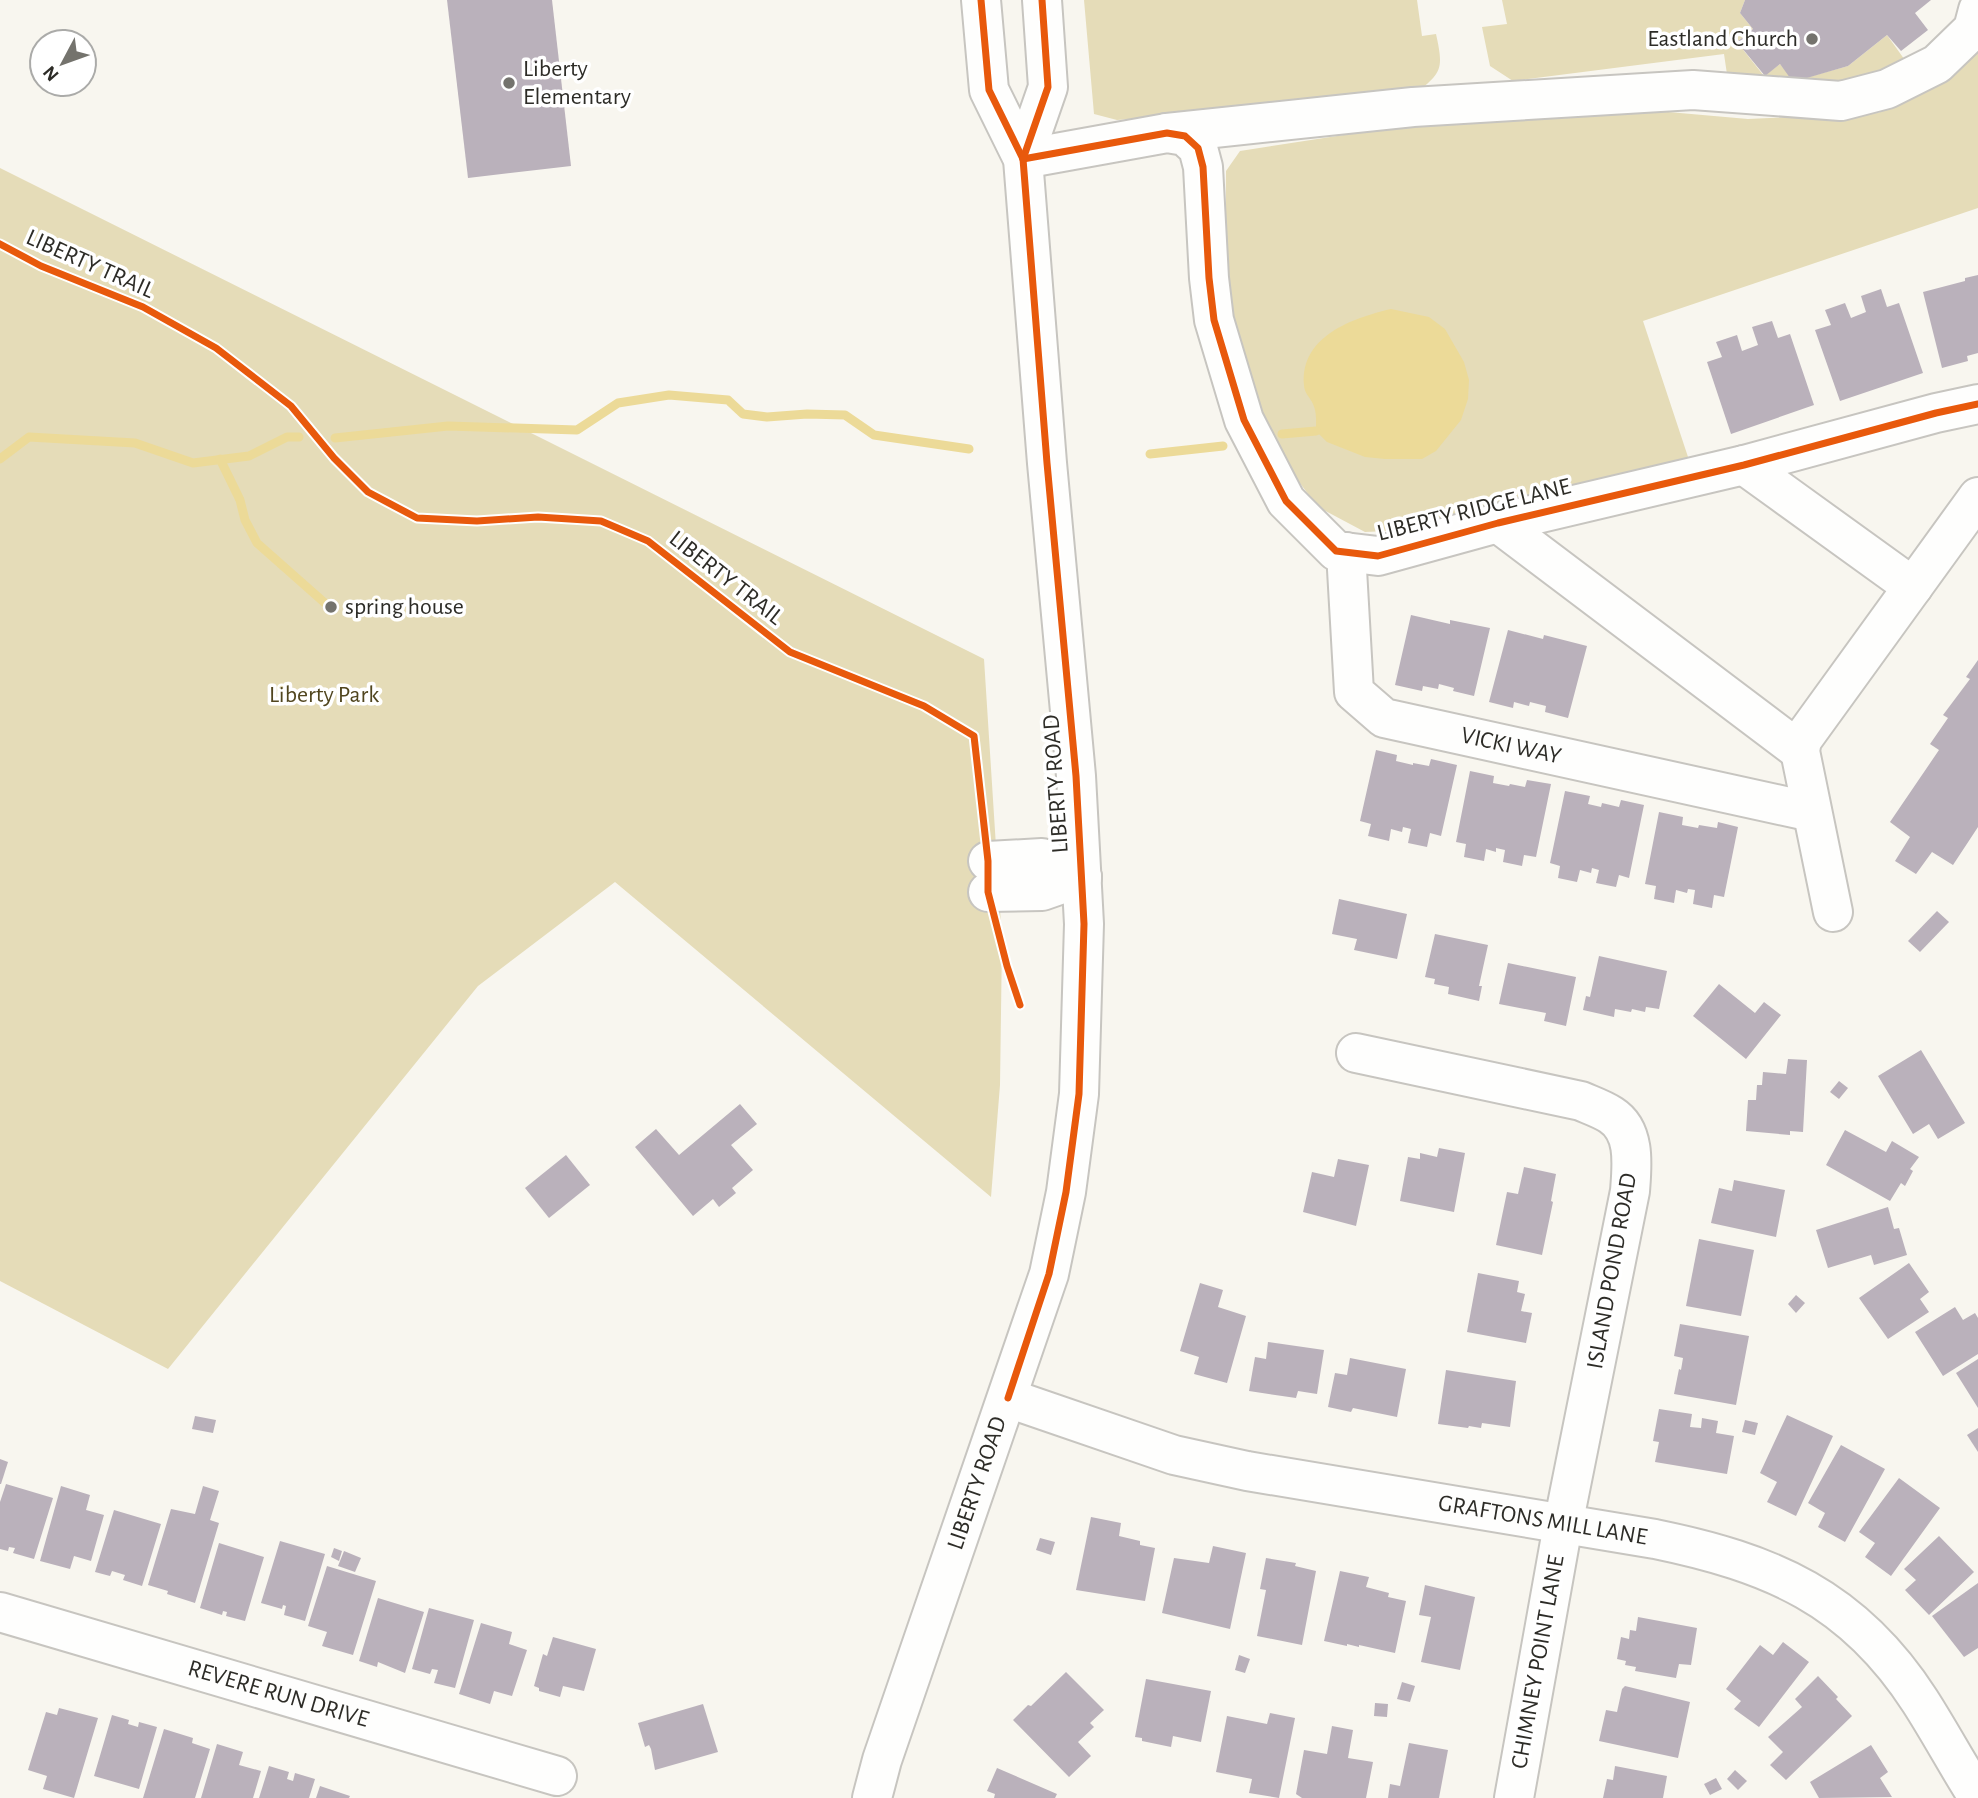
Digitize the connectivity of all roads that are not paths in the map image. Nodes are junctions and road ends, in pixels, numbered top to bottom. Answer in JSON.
{"nodes":[{"id":1,"x":981,"y":0,"type":"edge"},
{"id":2,"x":1042,"y":0,"type":"edge"},
{"id":3,"x":1963,"y":0,"type":"edge"},
{"id":4,"x":1978,"y":10,"type":"edge"},
{"id":5,"x":1937,"y":64,"type":"junction"},
{"id":6,"x":1167,"y":133,"type":"junction"},
{"id":7,"x":1023,"y":159,"type":"junction"},
{"id":8,"x":1978,"y":404,"type":"edge"},
{"id":9,"x":1744,"y":465,"type":"junction"},
{"id":10,"x":1978,"y":497,"type":"edge"},
{"id":11,"x":1498,"y":523,"type":"junction"},
{"id":12,"x":1346,"y":552,"type":"junction"},
{"id":13,"x":1913,"y":587,"type":"junction"},
{"id":14,"x":1800,"y":751,"type":"junction"},
{"id":15,"x":1812,"y":812,"type":"junction"},
{"id":16,"x":988,"y":877,"type":"dead end"},
{"id":17,"x":1082,"y":877,"type":"junction"},
{"id":18,"x":1833,"y":912,"type":"dead end"},
{"id":19,"x":1356,"y":1054,"type":"dead end"},
{"id":20,"x":1008,"y":1398,"type":"junction"},
{"id":21,"x":1563,"y":1525,"type":"junction"},
{"id":22,"x":0,"y":1612,"type":"edge"},
{"id":23,"x":557,"y":1776,"type":"dead end"},
{"id":24,"x":1978,"y":1797,"type":"edge"},
{"id":25,"x":872,"y":1798,"type":"edge"},
{"id":26,"x":1514,"y":1798,"type":"edge"}],
"edges":[{"from":1,"to":7,"type":"street","name":"LIBERTY ROAD"},
{"from":2,"to":7,"type":"street","name":"LIBERTY ROAD"},
{"from":3,"to":5,"type":"street"},
{"from":4,"to":5,"type":"street"},
{"from":5,"to":6,"type":"street"},
{"from":6,"to":7,"type":"street"},
{"from":6,"to":12,"type":"street","name":"LIBERTY RIDGE LANE"},
{"from":7,"to":17,"type":"street","name":"LIBERTY ROAD"},
{"from":8,"to":9,"type":"street","name":"LIBERTY RIDGE LANE"},
{"from":9,"to":11,"type":"street","name":"LIBERTY RIDGE LANE"},
{"from":9,"to":13,"type":"street"},
{"from":10,"to":13,"type":"street"},
{"from":11,"to":12,"type":"street","name":"LIBERTY RIDGE LANE"},
{"from":11,"to":14,"type":"street"},
{"from":12,"to":15,"type":"street","name":"VICKI WAY"},
{"from":13,"to":14,"type":"street"},
{"from":14,"to":15,"type":"street"},
{"from":15,"to":18,"type":"street"},
{"from":16,"to":17,"type":"street"},
{"from":17,"to":20,"type":"street","name":"LIBERTY ROAD"},
{"from":19,"to":21,"type":"street","name":"ISLAND POND ROAD"},
{"from":20,"to":21,"type":"street","name":"GRAFTONS MILL LANE"},
{"from":20,"to":25,"type":"street","name":"LIBERTY ROAD"},
{"from":21,"to":24,"type":"street","name":"GRAFTONS MILL LANE"},
{"from":21,"to":26,"type":"street","name":"CHIMNEY POINT LANE"},
{"from":22,"to":23,"type":"street","name":"REVERE RUN DRIVE"}]}
